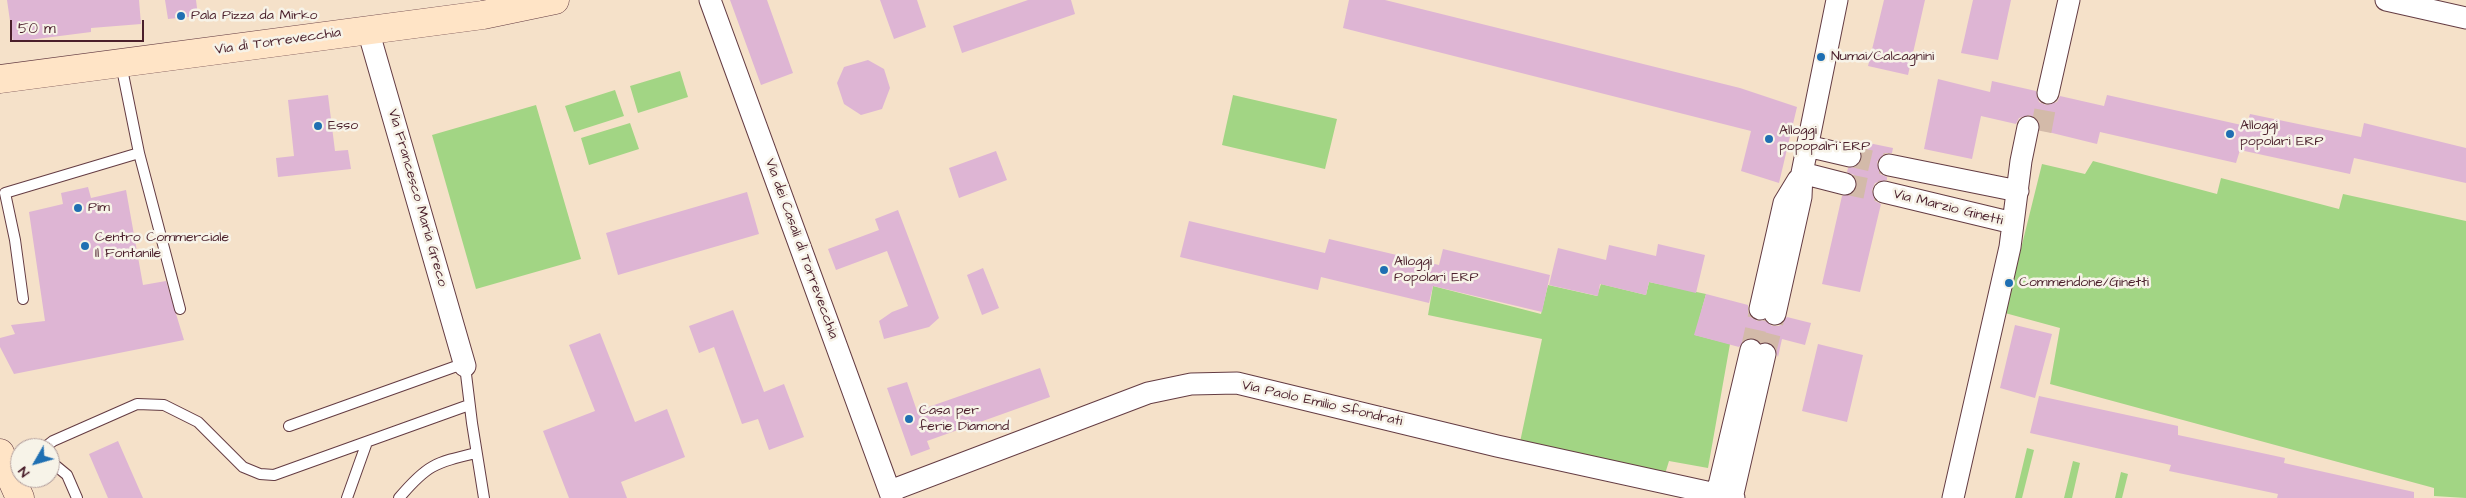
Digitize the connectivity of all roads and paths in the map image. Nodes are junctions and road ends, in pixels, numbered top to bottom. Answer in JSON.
{"nodes":[{"id":1,"x":554,"y":0,"type":"edge"},
{"id":2,"x":710,"y":0,"type":"edge"},
{"id":3,"x":1837,"y":0,"type":"edge"},
{"id":4,"x":2055,"y":0,"type":"edge"},
{"id":5,"x":2069,"y":0,"type":"edge"},
{"id":6,"x":2386,"y":0,"type":"edge"},
{"id":7,"x":482,"y":7,"type":"edge"},
{"id":8,"x":2466,"y":18,"type":"edge"},
{"id":9,"x":368,"y":30,"type":"junction"},
{"id":10,"x":120,"y":64,"type":"junction"},
{"id":11,"x":0,"y":79,"type":"edge"},
{"id":12,"x":2034,"y":129,"type":"tunnel mouth"},
{"id":13,"x":1807,"y":146,"type":"junction"},
{"id":14,"x":139,"y":153,"type":"junction"},
{"id":15,"x":1850,"y":156,"type":"tunnel mouth"},
{"id":16,"x":1889,"y":165,"type":"tunnel mouth"},
{"id":17,"x":1802,"y":173,"type":"junction"},
{"id":18,"x":1845,"y":184,"type":"tunnel mouth"},
{"id":19,"x":2018,"y":191,"type":"junction"},
{"id":20,"x":1884,"y":192,"type":"tunnel mouth"},
{"id":21,"x":2,"y":194,"type":"edge"},
{"id":22,"x":2012,"y":223,"type":"junction"},
{"id":23,"x":23,"y":299,"type":"dead end"},
{"id":24,"x":180,"y":309,"type":"dead end"},
{"id":25,"x":1767,"y":311,"type":"tunnel mouth"},
{"id":26,"x":1758,"y":352,"type":"tunnel mouth"},
{"id":27,"x":465,"y":366,"type":"junction"},
{"id":28,"x":469,"y":404,"type":"junction"},
{"id":29,"x":289,"y":426,"type":"dead end"},
{"id":30,"x":60,"y":438,"type":"edge"},
{"id":31,"x":367,"y":442,"type":"junction"},
{"id":32,"x":0,"y":453,"type":"edge"},
{"id":33,"x":476,"y":453,"type":"junction"},
{"id":34,"x":60,"y":469,"type":"edge"},
{"id":35,"x":891,"y":495,"type":"edge"},
{"id":36,"x":1728,"y":497,"type":"edge"},
{"id":37,"x":20,"y":498,"type":"edge"},
{"id":38,"x":77,"y":498,"type":"edge"},
{"id":39,"x":347,"y":498,"type":"edge"},
{"id":40,"x":399,"y":498,"type":"edge"},
{"id":41,"x":484,"y":498,"type":"edge"},
{"id":42,"x":1953,"y":498,"type":"edge"}],
"edges":[{"from":1,"to":7,"type":"main road","name":"Via di Torrevecchia"},
{"from":2,"to":35,"type":"street","name":"Via dei Casali di Torrevecchia"},
{"from":3,"to":13,"type":"street"},
{"from":4,"to":5,"type":"street"},
{"from":6,"to":8,"type":"street"},
{"from":7,"to":9,"type":"main road","name":"Via di Torrevecchia"},
{"from":9,"to":10,"type":"main road","name":"Via di Torrevecchia"},
{"from":9,"to":27,"type":"street","name":"Via Francesco Maria Greco"},
{"from":10,"to":11,"type":"main road","name":"Via di Torrevecchia"},
{"from":10,"to":14,"type":"lane"},
{"from":12,"to":19,"type":"street"},
{"from":13,"to":15,"type":"street"},
{"from":13,"to":17,"type":"street"},
{"from":14,"to":21,"type":"lane"},
{"from":14,"to":24,"type":"lane"},
{"from":16,"to":19,"type":"street","name":"Via Marzio Ginetti"},
{"from":17,"to":18,"type":"street"},
{"from":17,"to":25,"type":"street"},
{"from":19,"to":22,"type":"street"},
{"from":20,"to":22,"type":"street","name":"Via Marzio Ginetti"},
{"from":21,"to":23,"type":"lane"},
{"from":22,"to":42,"type":"street"},
{"from":26,"to":36,"type":"street"},
{"from":27,"to":28,"type":"lane"},
{"from":27,"to":29,"type":"lane"},
{"from":28,"to":31,"type":"lane"},
{"from":28,"to":33,"type":"lane"},
{"from":30,"to":31,"type":"lane"},
{"from":31,"to":39,"type":"lane"},
{"from":32,"to":37,"type":"main road"},
{"from":33,"to":40,"type":"lane"},
{"from":33,"to":41,"type":"lane"},
{"from":34,"to":38,"type":"lane"},
{"from":35,"to":36,"type":"street","name":"Via Paolo Emilio Sfondrati"}]}
